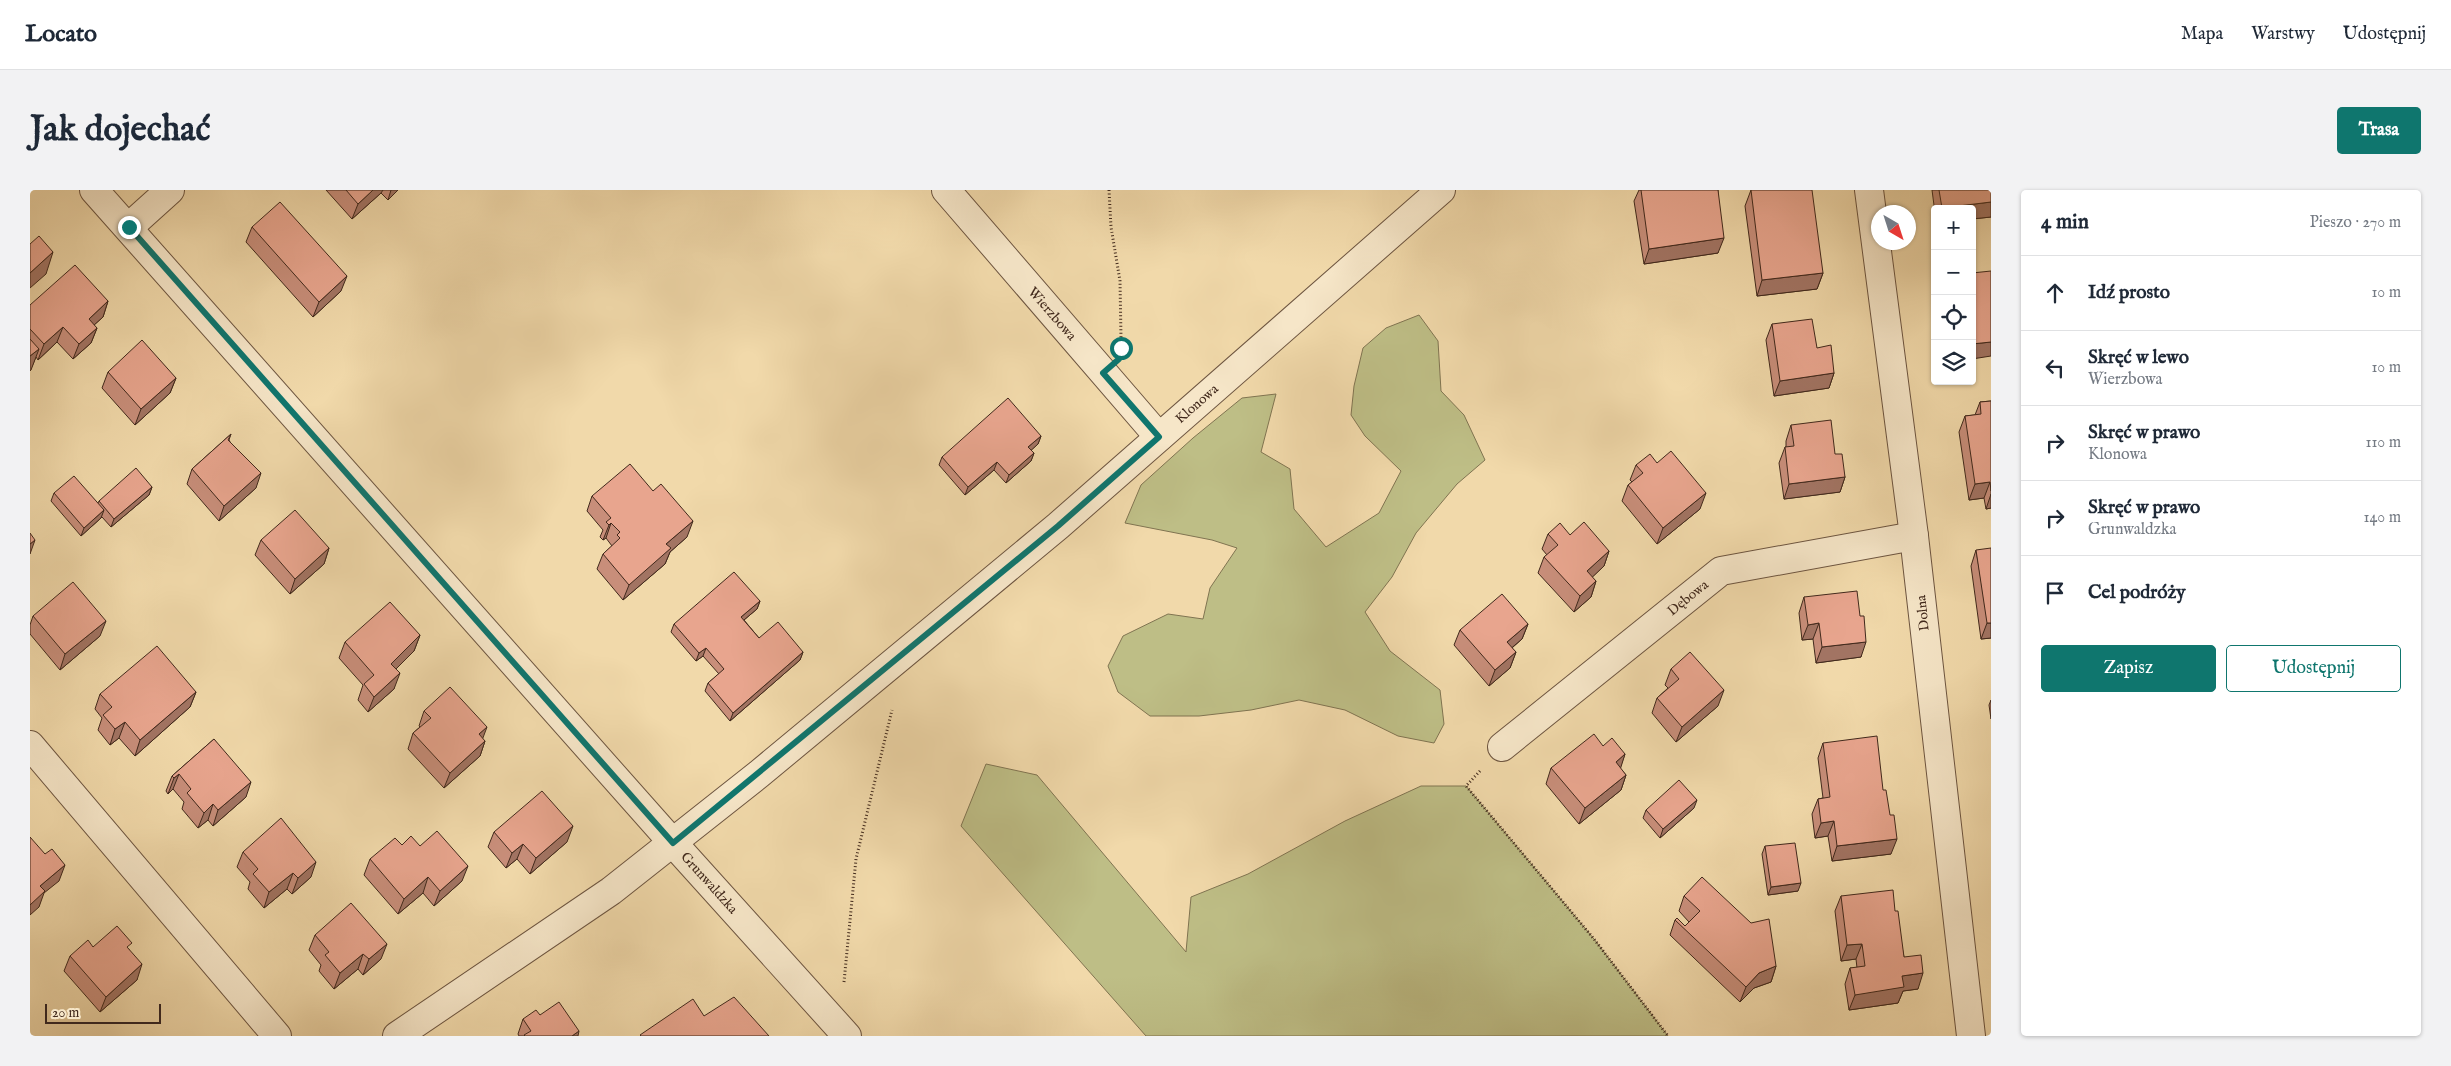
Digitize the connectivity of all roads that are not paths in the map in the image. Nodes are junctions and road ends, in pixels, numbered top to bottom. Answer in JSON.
{"nodes":[{"id":1,"x":94,"y":190,"type":"edge"},
{"id":2,"x":170,"y":190,"type":"edge"},
{"id":3,"x":946,"y":190,"type":"edge"},
{"id":4,"x":1441,"y":190,"type":"edge"},
{"id":5,"x":1869,"y":190,"type":"edge"},
{"id":6,"x":129,"y":227,"type":"junction"},
{"id":7,"x":1159,"y":437,"type":"junction"},
{"id":8,"x":1914,"y":536,"type":"junction"},
{"id":9,"x":30,"y":745,"type":"edge"},
{"id":10,"x":1502,"y":747,"type":"road end"},
{"id":11,"x":673,"y":843,"type":"junction"},
{"id":12,"x":277,"y":1036,"type":"edge"},
{"id":13,"x":397,"y":1036,"type":"edge"},
{"id":14,"x":847,"y":1036,"type":"edge"},
{"id":15,"x":1971,"y":1036,"type":"edge"}],
"edges":[{"from":1,"to":6,"type":"street","name":"Grunwaldzka"},
{"from":2,"to":6,"type":"street"},
{"from":3,"to":7,"type":"street","name":"Wierzbowa"},
{"from":4,"to":7,"type":"street","name":"Klonowa"},
{"from":5,"to":8,"type":"street","name":"Dolna"},
{"from":6,"to":11,"type":"street","name":"Grunwaldzka"},
{"from":7,"to":11,"type":"street","name":"Klonowa"},
{"from":8,"to":10,"type":"street","name":"Dębowa"},
{"from":8,"to":15,"type":"street","name":"Dolna"},
{"from":9,"to":12,"type":"street"},
{"from":11,"to":13,"type":"street","name":"Klonowa"},
{"from":11,"to":14,"type":"street","name":"Grunwaldzka"}]}
